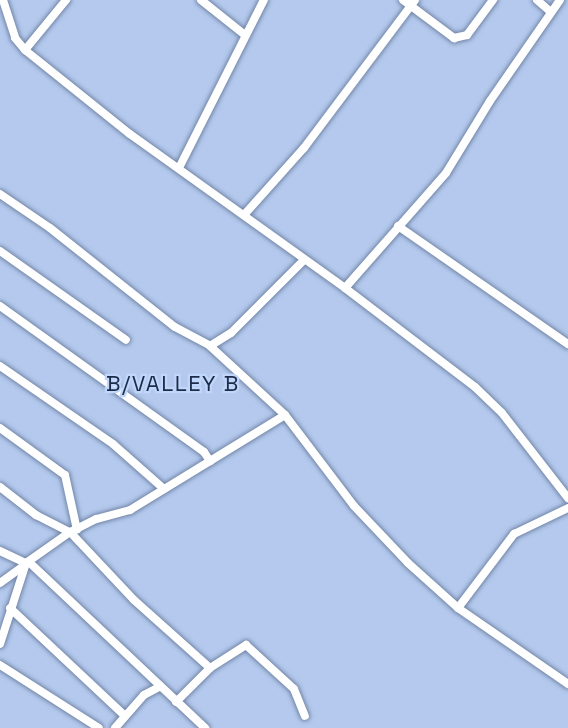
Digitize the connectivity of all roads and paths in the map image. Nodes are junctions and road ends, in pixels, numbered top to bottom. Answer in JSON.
{"nodes":[{"id":1,"x":3,"y":0,"type":"edge"},
{"id":2,"x":66,"y":0,"type":"edge"},
{"id":3,"x":201,"y":0,"type":"edge"},
{"id":4,"x":264,"y":0,"type":"edge"},
{"id":5,"x":493,"y":0,"type":"edge"},
{"id":6,"x":537,"y":0,"type":"edge"},
{"id":7,"x":560,"y":0,"type":"edge"},
{"id":8,"x":409,"y":2,"type":"edge"},
{"id":9,"x":550,"y":12,"type":"junction"},
{"id":10,"x":245,"y":35,"type":"junction"},
{"id":11,"x":25,"y":50,"type":"junction"},
{"id":12,"x":179,"y":168,"type":"junction"},
{"id":13,"x":0,"y":194,"type":"edge"},
{"id":14,"x":243,"y":215,"type":"junction"},
{"id":15,"x":398,"y":226,"type":"junction"},
{"id":16,"x":0,"y":252,"type":"edge"},
{"id":17,"x":304,"y":260,"type":"junction"},
{"id":18,"x":345,"y":288,"type":"junction"},
{"id":19,"x":0,"y":306,"type":"edge"},
{"id":20,"x":126,"y":340,"type":"dead end"},
{"id":21,"x":568,"y":344,"type":"edge"},
{"id":22,"x":210,"y":346,"type":"junction"},
{"id":23,"x":0,"y":366,"type":"edge"},
{"id":24,"x":285,"y":415,"type":"junction"},
{"id":25,"x":0,"y":428,"type":"edge"},
{"id":26,"x":210,"y":461,"type":"junction"},
{"id":27,"x":0,"y":487,"type":"edge"},
{"id":28,"x":164,"y":489,"type":"junction"},
{"id":29,"x":568,"y":498,"type":"edge"},
{"id":30,"x":568,"y":508,"type":"edge"},
{"id":31,"x":74,"y":531,"type":"junction"},
{"id":32,"x":0,"y":551,"type":"edge"},
{"id":33,"x":28,"y":563,"type":"junction"},
{"id":34,"x":0,"y":583,"type":"edge"},
{"id":35,"x":10,"y":608,"type":"junction"},
{"id":36,"x":458,"y":608,"type":"junction"},
{"id":37,"x":0,"y":644,"type":"edge"},
{"id":38,"x":0,"y":665,"type":"edge"},
{"id":39,"x":210,"y":668,"type":"junction"},
{"id":40,"x":568,"y":684,"type":"edge"},
{"id":41,"x":159,"y":687,"type":"junction"},
{"id":42,"x":176,"y":702,"type":"junction"},
{"id":43,"x":124,"y":715,"type":"junction"},
{"id":44,"x":305,"y":716,"type":"dead end"},
{"id":45,"x":99,"y":728,"type":"edge"},
{"id":46,"x":115,"y":728,"type":"edge"},
{"id":47,"x":205,"y":728,"type":"edge"}],
"edges":[{"from":1,"to":11,"type":"street"},
{"from":2,"to":11,"type":"street"},
{"from":3,"to":10,"type":"street"},
{"from":4,"to":10,"type":"street"},
{"from":5,"to":8,"type":"street"},
{"from":6,"to":9,"type":"street"},
{"from":7,"to":9,"type":"street"},
{"from":8,"to":14,"type":"street"},
{"from":9,"to":15,"type":"street"},
{"from":10,"to":12,"type":"street"},
{"from":11,"to":12,"type":"street"},
{"from":12,"to":14,"type":"street"},
{"from":13,"to":22,"type":"street"},
{"from":14,"to":17,"type":"street"},
{"from":15,"to":18,"type":"street"},
{"from":15,"to":21,"type":"street"},
{"from":16,"to":20,"type":"street"},
{"from":17,"to":18,"type":"street"},
{"from":17,"to":22,"type":"street"},
{"from":18,"to":29,"type":"street"},
{"from":19,"to":26,"type":"street"},
{"from":22,"to":24,"type":"street"},
{"from":23,"to":28,"type":"street"},
{"from":24,"to":26,"type":"street"},
{"from":24,"to":36,"type":"street"},
{"from":25,"to":31,"type":"street"},
{"from":26,"to":28,"type":"street"},
{"from":27,"to":31,"type":"street"},
{"from":28,"to":31,"type":"street"},
{"from":30,"to":36,"type":"street"},
{"from":31,"to":33,"type":"street"},
{"from":31,"to":39,"type":"street"},
{"from":32,"to":33,"type":"street"},
{"from":33,"to":34,"type":"street"},
{"from":33,"to":35,"type":"street"},
{"from":33,"to":41,"type":"street"},
{"from":35,"to":37,"type":"street"},
{"from":35,"to":43,"type":"street"},
{"from":36,"to":40,"type":"street"},
{"from":38,"to":45,"type":"street"},
{"from":39,"to":42,"type":"street"},
{"from":39,"to":44,"type":"street"},
{"from":41,"to":42,"type":"street"},
{"from":41,"to":43,"type":"street"},
{"from":42,"to":47,"type":"street"},
{"from":43,"to":46,"type":"street"}]}
